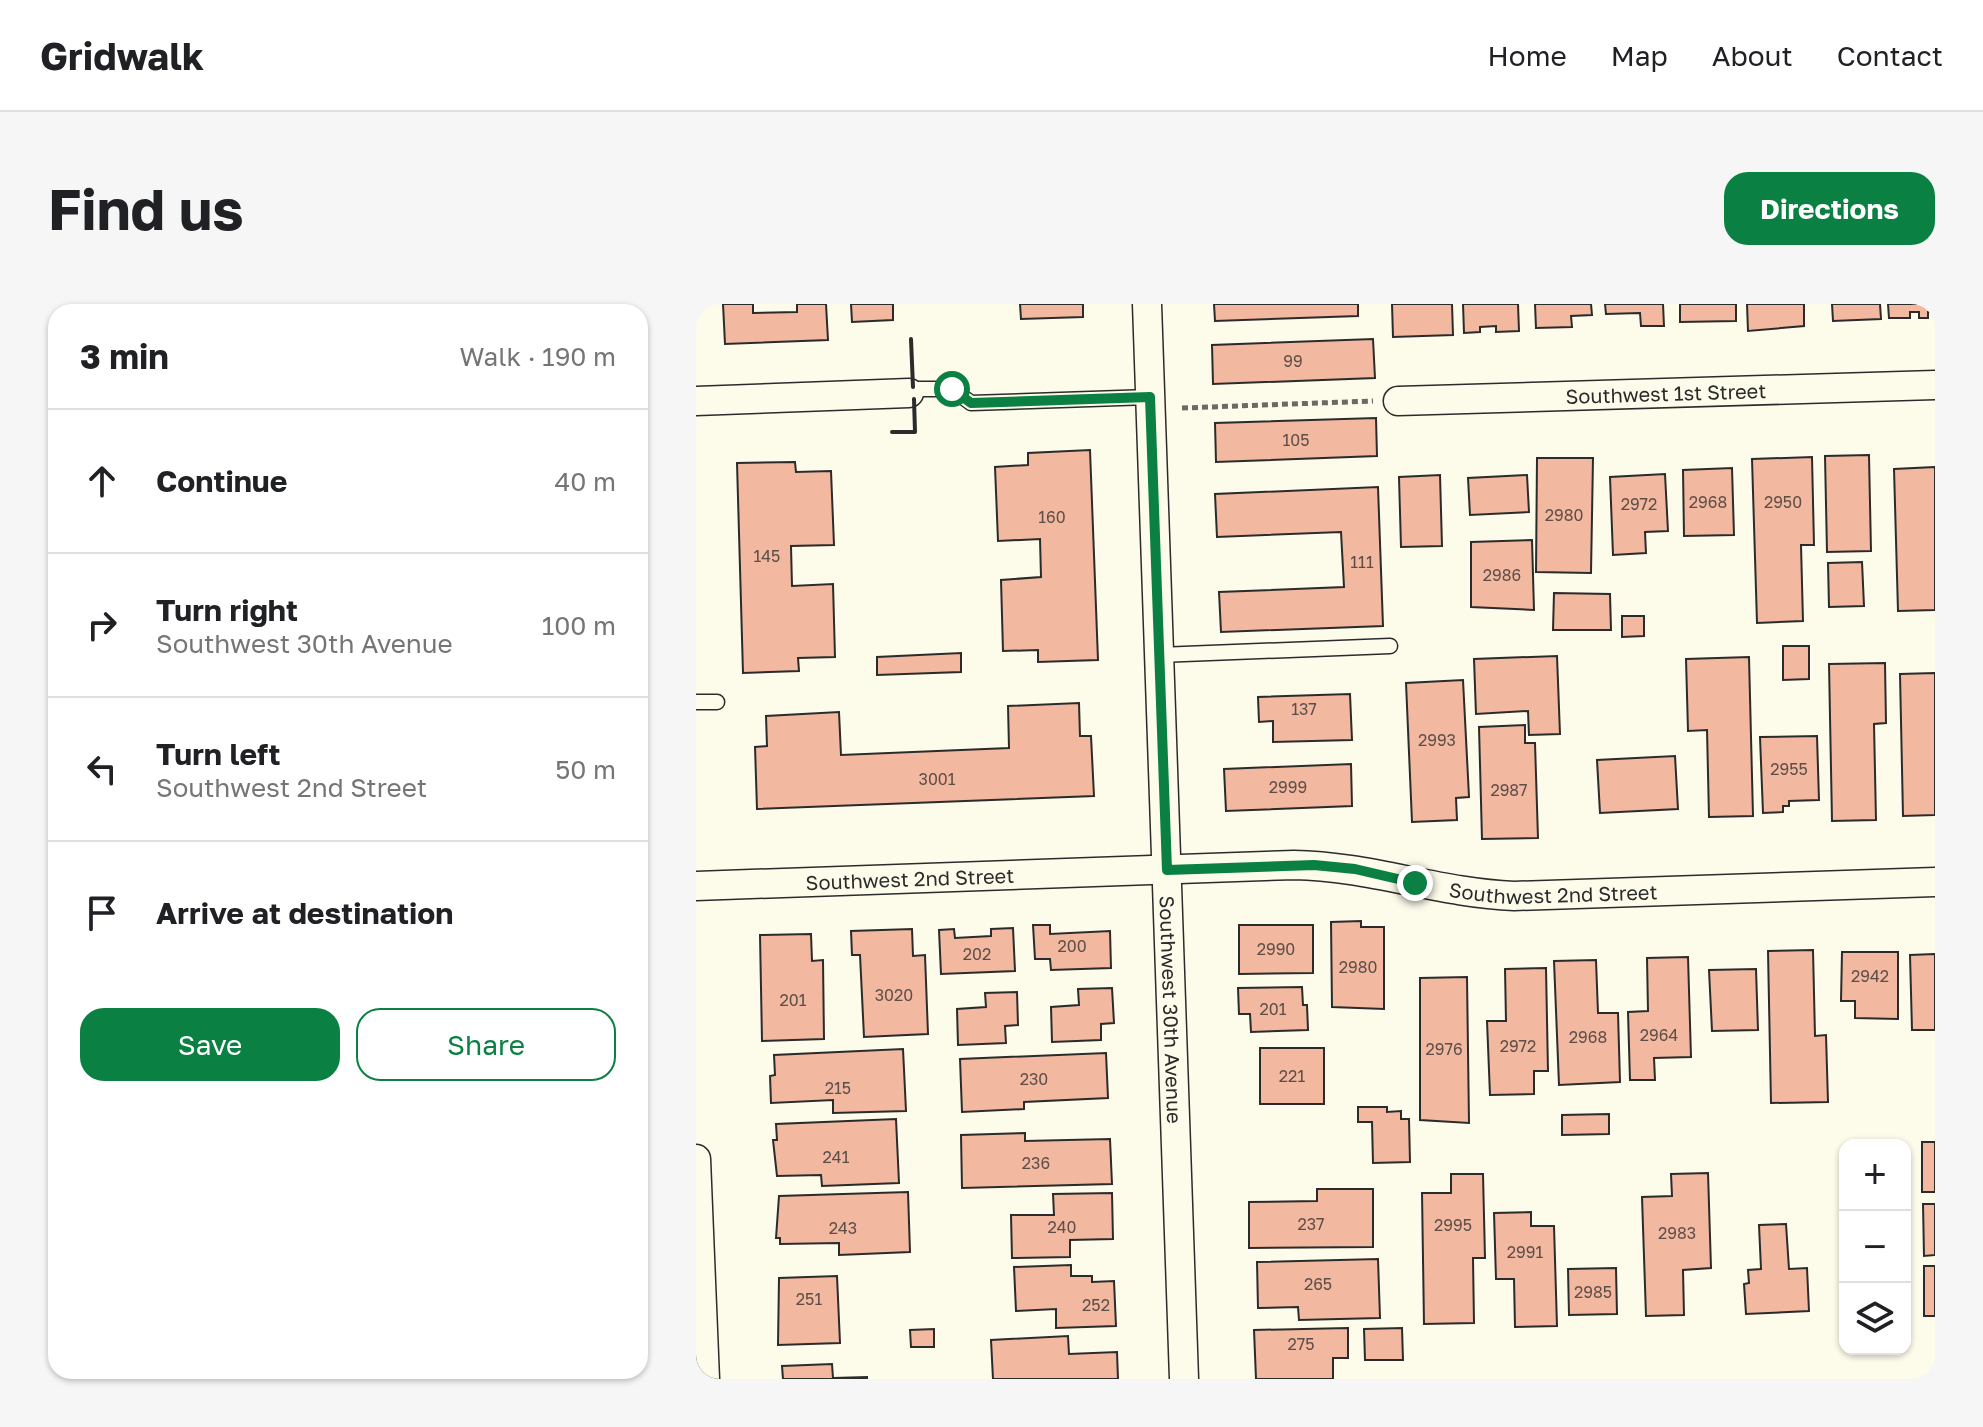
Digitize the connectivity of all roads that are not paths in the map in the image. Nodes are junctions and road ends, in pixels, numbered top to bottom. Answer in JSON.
{"nodes":[{"id":1,"x":1147,"y":304,"type":"edge"},
{"id":2,"x":1935,"y":385,"type":"edge"},
{"id":3,"x":914,"y":391,"type":"joint"},
{"id":4,"x":1150,"y":397,"type":"junction"},
{"id":5,"x":696,"y":401,"type":"edge"},
{"id":6,"x":1388,"y":401,"type":"road end"},
{"id":7,"x":1390,"y":646,"type":"dead end"},
{"id":8,"x":1159,"y":655,"type":"junction"},
{"id":9,"x":696,"y":702,"type":"edge"},
{"id":10,"x":717,"y":702,"type":"dead end"},
{"id":11,"x":1167,"y":870,"type":"junction"},
{"id":12,"x":1935,"y":882,"type":"edge"},
{"id":13,"x":696,"y":886,"type":"edge"},
{"id":14,"x":696,"y":1159,"type":"edge"},
{"id":15,"x":705,"y":1379,"type":"edge"},
{"id":16,"x":1184,"y":1379,"type":"edge"}],
"edges":[{"from":1,"to":4,"type":"street","name":"Southwest 30th Avenue"},
{"from":2,"to":6,"type":"street","name":"Southwest 1st Street"},
{"from":3,"to":4,"type":"lane"},
{"from":3,"to":5,"type":"street"},
{"from":4,"to":8,"type":"street","name":"Southwest 30th Avenue"},
{"from":7,"to":8,"type":"lane"},
{"from":8,"to":11,"type":"street","name":"Southwest 30th Avenue"},
{"from":9,"to":10,"type":"lane"},
{"from":11,"to":12,"type":"street","name":"Southwest 2nd Street"},
{"from":11,"to":13,"type":"street","name":"Southwest 2nd Street"},
{"from":11,"to":16,"type":"street","name":"Southwest 30th Avenue"},
{"from":14,"to":15,"type":"street"}]}
